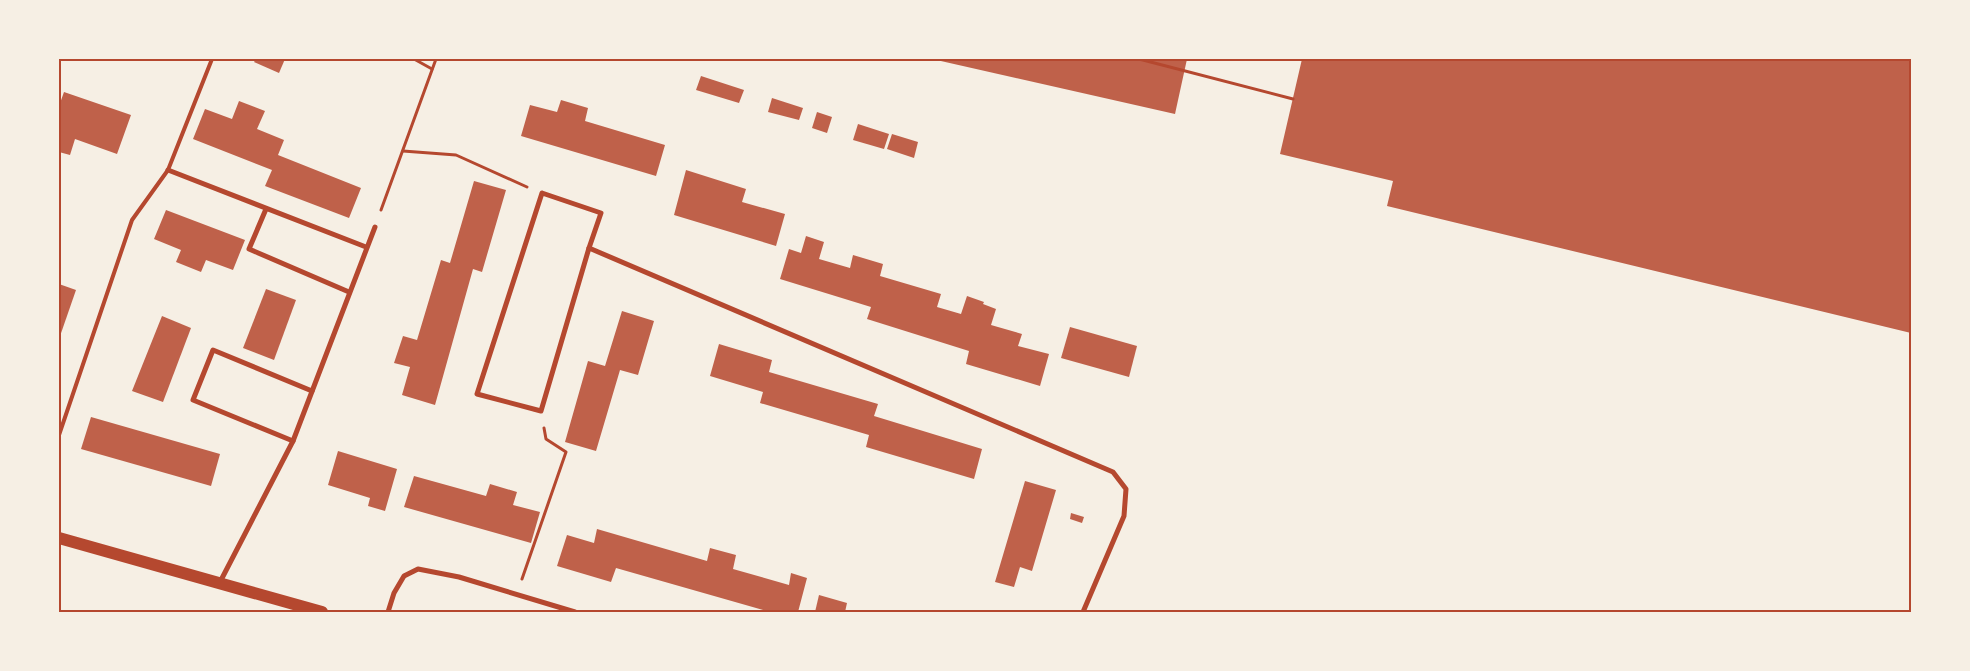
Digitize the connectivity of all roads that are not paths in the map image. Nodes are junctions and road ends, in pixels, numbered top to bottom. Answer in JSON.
{"nodes":[{"id":1,"x":212,"y":59,"type":"edge"},
{"id":2,"x":168,"y":170,"type":"junction"},
{"id":3,"x":266,"y":208,"type":"junction"},
{"id":4,"x":375,"y":227,"type":"road end"},
{"id":5,"x":366,"y":247,"type":"junction"},
{"id":6,"x":589,"y":248,"type":"junction"},
{"id":7,"x":349,"y":292,"type":"junction"},
{"id":8,"x":312,"y":390,"type":"junction"},
{"id":9,"x":59,"y":435,"type":"edge"},
{"id":10,"x":292,"y":441,"type":"junction"},
{"id":11,"x":59,"y":538,"type":"edge"},
{"id":12,"x":219,"y":584,"type":"junction"},
{"id":13,"x":322,"y":612,"type":"edge"},
{"id":14,"x":388,"y":612,"type":"edge"},
{"id":15,"x":575,"y":612,"type":"edge"},
{"id":16,"x":1083,"y":612,"type":"edge"}],
"edges":[{"from":1,"to":2,"type":"lane"},
{"from":2,"to":3,"type":"street"},
{"from":2,"to":9,"type":"lane"},
{"from":3,"to":5,"type":"street"},
{"from":3,"to":7,"type":"street"},
{"from":4,"to":5,"type":"street"},
{"from":5,"to":7,"type":"street"},
{"from":6,"to":6,"type":"street"},
{"from":6,"to":16,"type":"street"},
{"from":7,"to":8,"type":"street"},
{"from":8,"to":10,"type":"street"},
{"from":8,"to":10,"type":"street"},
{"from":10,"to":12,"type":"street"},
{"from":11,"to":12,"type":"main road"},
{"from":12,"to":13,"type":"main road"},
{"from":14,"to":15,"type":"street"}]}
